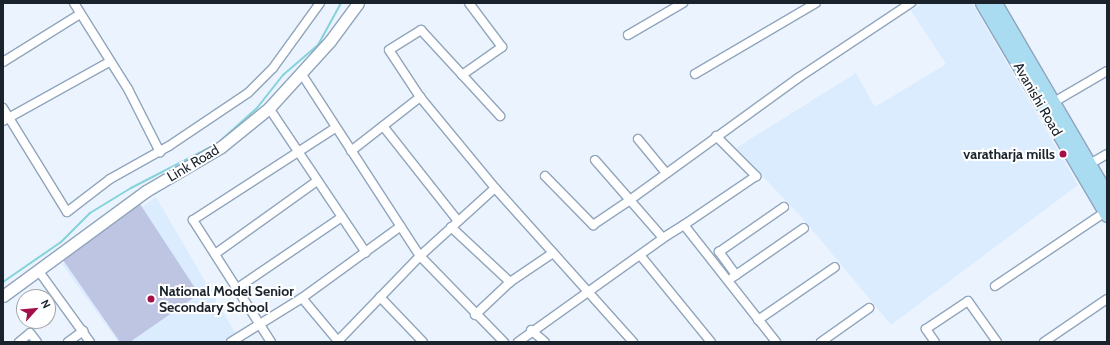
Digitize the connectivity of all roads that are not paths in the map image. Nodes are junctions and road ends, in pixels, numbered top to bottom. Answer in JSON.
{"nodes":[{"id":1,"x":74,"y":3,"type":"edge"},
{"id":2,"x":320,"y":3,"type":"edge"},
{"id":3,"x":358,"y":3,"type":"edge"},
{"id":4,"x":468,"y":3,"type":"edge"},
{"id":5,"x":683,"y":3,"type":"edge"},
{"id":6,"x":816,"y":3,"type":"edge"},
{"id":7,"x":911,"y":3,"type":"edge"},
{"id":8,"x":982,"y":3,"type":"edge"},
{"id":9,"x":999,"y":4,"type":"edge"},
{"id":10,"x":80,"y":14,"type":"junction"},
{"id":11,"x":628,"y":35,"type":"dead end"},
{"id":12,"x":3,"y":62,"type":"edge"},
{"id":13,"x":109,"y":62,"type":"junction"},
{"id":14,"x":1107,"y":71,"type":"edge"},
{"id":15,"x":301,"y":73,"type":"junction"},
{"id":16,"x":695,"y":74,"type":"dead end"},
{"id":17,"x":462,"y":75,"type":"junction"},
{"id":18,"x":420,"y":96,"type":"junction"},
{"id":19,"x":1054,"y":102,"type":"junction"},
{"id":20,"x":3,"y":108,"type":"edge"},
{"id":21,"x":269,"y":108,"type":"junction"},
{"id":22,"x":500,"y":116,"type":"dead end"},
{"id":23,"x":6,"y":119,"type":"edge"},
{"id":24,"x":383,"y":126,"type":"junction"},
{"id":25,"x":335,"y":128,"type":"junction"},
{"id":26,"x":716,"y":136,"type":"junction"},
{"id":27,"x":638,"y":139,"type":"dead end"},
{"id":28,"x":298,"y":151,"type":"junction"},
{"id":29,"x":351,"y":151,"type":"junction"},
{"id":30,"x":160,"y":152,"type":"junction"},
{"id":31,"x":1107,"y":154,"type":"edge"},
{"id":32,"x":595,"y":160,"type":"dead end"},
{"id":33,"x":1088,"y":165,"type":"junction"},
{"id":34,"x":666,"y":173,"type":"junction"},
{"id":35,"x":545,"y":176,"type":"dead end"},
{"id":36,"x":317,"y":181,"type":"junction"},
{"id":37,"x":495,"y":188,"type":"junction"},
{"id":38,"x":1107,"y":195,"type":"edge"},
{"id":39,"x":630,"y":200,"type":"junction"},
{"id":40,"x":784,"y":207,"type":"dead end"},
{"id":41,"x":1106,"y":214,"type":"edge"},
{"id":42,"x":342,"y":217,"type":"junction"},
{"id":43,"x":458,"y":221,"type":"junction"},
{"id":44,"x":684,"y":225,"type":"junction"},
{"id":45,"x":402,"y":226,"type":"junction"},
{"id":46,"x":451,"y":227,"type":"junction"},
{"id":47,"x":804,"y":228,"type":"dead end"},
{"id":48,"x":663,"y":238,"type":"junction"},
{"id":49,"x":366,"y":253,"type":"junction"},
{"id":50,"x":553,"y":253,"type":"junction"},
{"id":51,"x":215,"y":254,"type":"junction"},
{"id":52,"x":640,"y":255,"type":"junction"},
{"id":53,"x":420,"y":256,"type":"junction"},
{"id":54,"x":835,"y":267,"type":"dead end"},
{"id":55,"x":38,"y":270,"type":"junction"},
{"id":56,"x":736,"y":274,"type":"junction"},
{"id":57,"x":728,"y":281,"type":"junction"},
{"id":58,"x":510,"y":282,"type":"junction"},
{"id":59,"x":995,"y":286,"type":"dead end"},
{"id":60,"x":236,"y":289,"type":"junction"},
{"id":61,"x":588,"y":292,"type":"junction"},
{"id":62,"x":3,"y":296,"type":"edge"},
{"id":63,"x":380,"y":297,"type":"junction"},
{"id":64,"x":302,"y":298,"type":"junction"},
{"id":65,"x":1107,"y":299,"type":"edge"},
{"id":66,"x":869,"y":308,"type":"dead end"},
{"id":67,"x":475,"y":315,"type":"junction"},
{"id":68,"x":758,"y":320,"type":"junction"},
{"id":69,"x":259,"y":325,"type":"junction"},
{"id":70,"x":532,"y":330,"type":"junction"},
{"id":71,"x":83,"y":331,"type":"junction"},
{"id":72,"x":341,"y":340,"type":"edge"},
{"id":73,"x":19,"y":342,"type":"edge"},
{"id":74,"x":37,"y":342,"type":"edge"},
{"id":75,"x":68,"y":342,"type":"edge"},
{"id":76,"x":90,"y":342,"type":"edge"},
{"id":77,"x":231,"y":342,"type":"edge"},
{"id":78,"x":271,"y":342,"type":"edge"},
{"id":79,"x":423,"y":342,"type":"edge"},
{"id":80,"x":504,"y":342,"type":"edge"},
{"id":81,"x":518,"y":342,"type":"edge"},
{"id":82,"x":544,"y":342,"type":"edge"},
{"id":83,"x":633,"y":342,"type":"edge"},
{"id":84,"x":711,"y":342,"type":"edge"},
{"id":85,"x":776,"y":342,"type":"edge"},
{"id":86,"x":821,"y":342,"type":"edge"},
{"id":87,"x":935,"y":342,"type":"edge"},
{"id":88,"x":998,"y":342,"type":"edge"},
{"id":89,"x":1044,"y":342,"type":"edge"}],
"edges":[{"from":1,"to":10,"type":"street"},
{"from":2,"to":30,"type":"street"},
{"from":3,"to":15,"type":"street","name":"Link Road"},
{"from":4,"to":17,"type":"street"},
{"from":5,"to":11,"type":"street"},
{"from":6,"to":16,"type":"street"},
{"from":7,"to":26,"type":"street"},
{"from":8,"to":41,"type":"main road","name":"Avanishi Road"},
{"from":9,"to":19,"type":"main road"},
{"from":10,"to":12,"type":"street"},
{"from":10,"to":13,"type":"street"},
{"from":13,"to":23,"type":"street"},
{"from":13,"to":30,"type":"street"},
{"from":14,"to":19,"type":"street"},
{"from":15,"to":21,"type":"street","name":"Link Road"},
{"from":15,"to":25,"type":"street"},
{"from":17,"to":18,"type":"street"},
{"from":17,"to":22,"type":"street"},
{"from":18,"to":24,"type":"street"},
{"from":18,"to":37,"type":"street"},
{"from":19,"to":33,"type":"main road"},
{"from":20,"to":23,"type":"street"},
{"from":21,"to":28,"type":"street"},
{"from":21,"to":55,"type":"street","name":"Link Road"},
{"from":23,"to":30,"type":"street"},
{"from":24,"to":29,"type":"street"},
{"from":24,"to":43,"type":"street"},
{"from":25,"to":28,"type":"street"},
{"from":25,"to":29,"type":"street"},
{"from":26,"to":34,"type":"street"},
{"from":26,"to":44,"type":"street"},
{"from":27,"to":34,"type":"street"},
{"from":28,"to":36,"type":"street"},
{"from":28,"to":51,"type":"street"},
{"from":29,"to":45,"type":"street"},
{"from":31,"to":33,"type":"street"},
{"from":32,"to":39,"type":"street"},
{"from":33,"to":38,"type":"main road"},
{"from":34,"to":39,"type":"street"},
{"from":35,"to":39,"type":"street"},
{"from":36,"to":42,"type":"street"},
{"from":36,"to":51,"type":"street"},
{"from":37,"to":43,"type":"street"},
{"from":37,"to":50,"type":"street"},
{"from":39,"to":48,"type":"street"},
{"from":40,"to":56,"type":"street"},
{"from":41,"to":59,"type":"street"},
{"from":42,"to":49,"type":"street"},
{"from":42,"to":60,"type":"street"},
{"from":43,"to":46,"type":"street"},
{"from":44,"to":48,"type":"street"},
{"from":44,"to":57,"type":"street"},
{"from":45,"to":49,"type":"street"},
{"from":45,"to":53,"type":"street"},
{"from":46,"to":53,"type":"street"},
{"from":46,"to":58,"type":"street"},
{"from":47,"to":56,"type":"street"},
{"from":48,"to":52,"type":"street"},
{"from":49,"to":64,"type":"street"},
{"from":50,"to":58,"type":"street"},
{"from":50,"to":61,"type":"street"},
{"from":51,"to":60,"type":"street"},
{"from":52,"to":61,"type":"street"},
{"from":52,"to":84,"type":"street"},
{"from":53,"to":63,"type":"street"},
{"from":53,"to":67,"type":"street"},
{"from":54,"to":68,"type":"street"},
{"from":55,"to":62,"type":"street","name":"Link Road"},
{"from":55,"to":71,"type":"street"},
{"from":56,"to":57,"type":"street"},
{"from":57,"to":68,"type":"street"},
{"from":58,"to":67,"type":"street"},
{"from":60,"to":69,"type":"street"},
{"from":61,"to":70,"type":"street"},
{"from":61,"to":83,"type":"street"},
{"from":63,"to":72,"type":"street"},
{"from":63,"to":79,"type":"street"},
{"from":64,"to":69,"type":"street"},
{"from":64,"to":72,"type":"street"},
{"from":65,"to":89,"type":"street"},
{"from":66,"to":86,"type":"street"},
{"from":67,"to":80,"type":"street"},
{"from":68,"to":85,"type":"street"},
{"from":69,"to":77,"type":"street"},
{"from":69,"to":78,"type":"street"},
{"from":70,"to":81,"type":"street"},
{"from":70,"to":82,"type":"street"},
{"from":71,"to":75,"type":"street"},
{"from":71,"to":76,"type":"street"},
{"from":73,"to":74,"type":"street"},
{"from":87,"to":88,"type":"street"}]}
